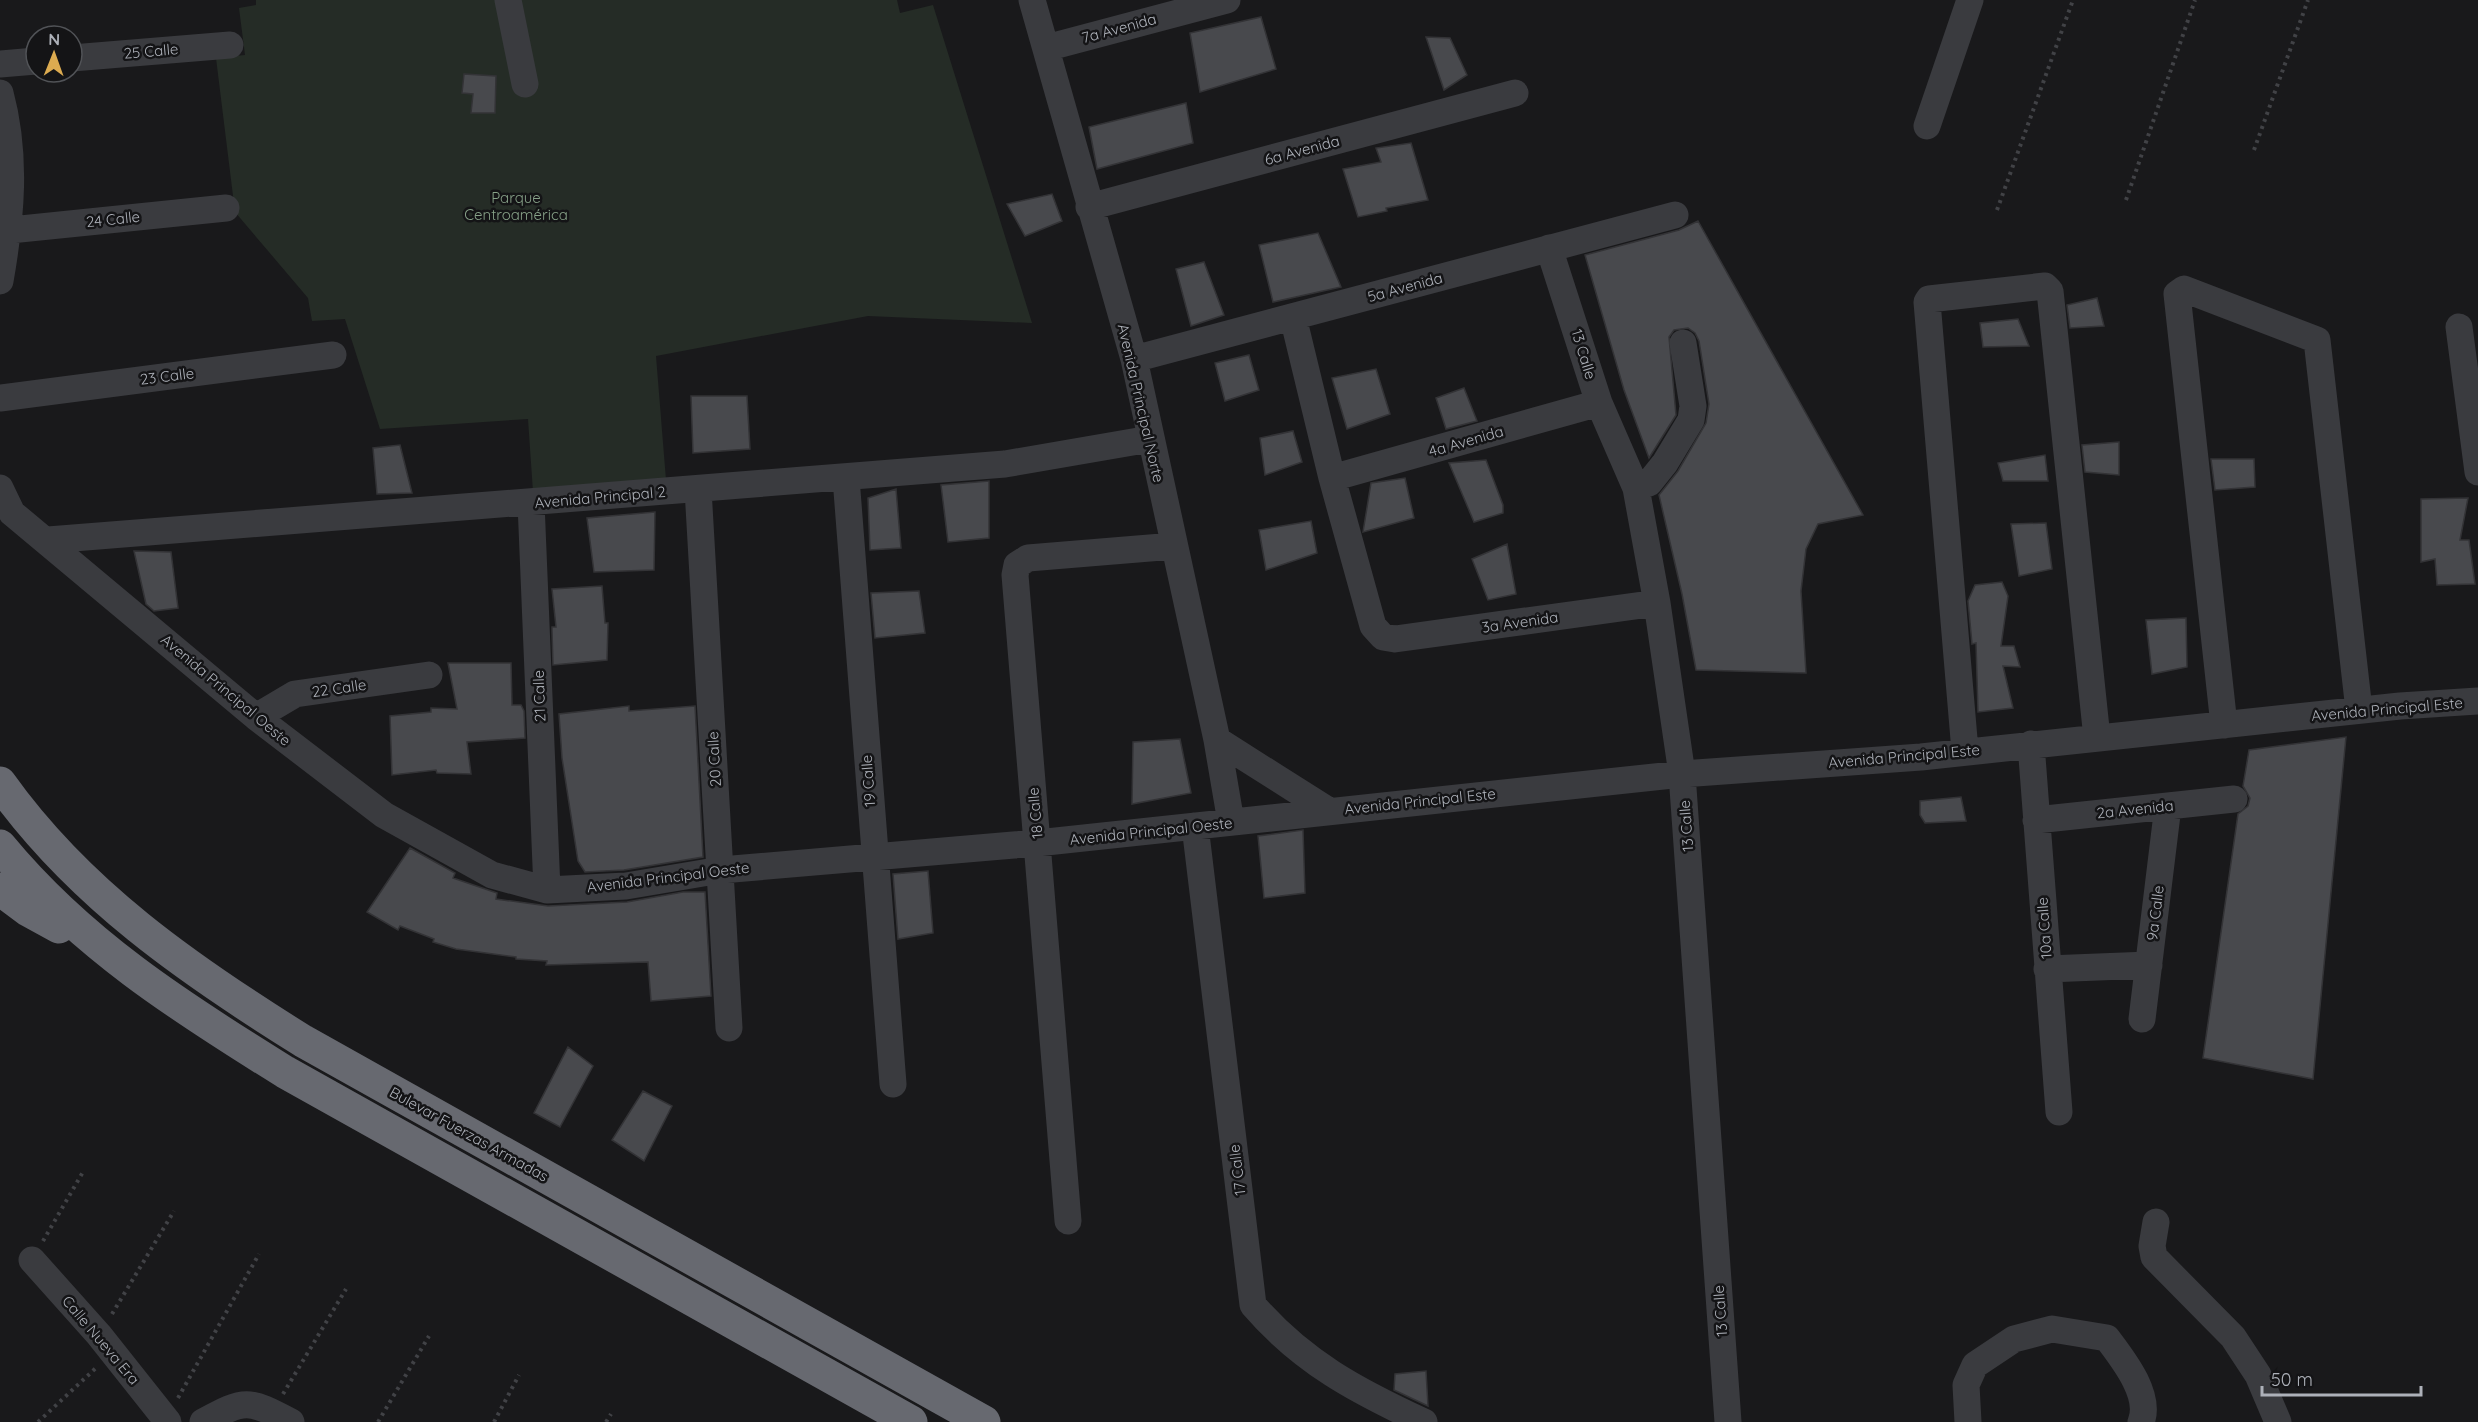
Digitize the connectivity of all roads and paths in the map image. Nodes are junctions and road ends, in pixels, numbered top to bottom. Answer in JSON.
{"nodes":[{"id":1,"x":508,"y":0,"type":"edge"},
{"id":2,"x":1032,"y":0,"type":"edge"},
{"id":3,"x":1227,"y":0,"type":"edge"},
{"id":4,"x":1970,"y":0,"type":"edge"},
{"id":5,"x":2073,"y":0,"type":"edge"},
{"id":6,"x":2195,"y":0,"type":"edge"},
{"id":7,"x":2308,"y":0,"type":"edge"},
{"id":8,"x":230,"y":45,"type":"dead end"},
{"id":9,"x":1046,"y":48,"type":"junction"},
{"id":10,"x":84,"y":57,"type":"edge"},
{"id":11,"x":24,"y":62,"type":"edge"},
{"id":12,"x":0,"y":64,"type":"edge"},
{"id":13,"x":525,"y":84,"type":"dead end"},
{"id":14,"x":0,"y":93,"type":"edge"},
{"id":15,"x":1515,"y":93,"type":"dead end"},
{"id":16,"x":1927,"y":126,"type":"dead end"},
{"id":17,"x":2254,"y":150,"type":"dead end"},
{"id":18,"x":2126,"y":200,"type":"dead end"},
{"id":19,"x":1089,"y":207,"type":"junction"},
{"id":20,"x":226,"y":208,"type":"dead end"},
{"id":21,"x":1997,"y":210,"type":"dead end"},
{"id":22,"x":1675,"y":215,"type":"dead end"},
{"id":23,"x":4,"y":230,"type":"edge"},
{"id":24,"x":1550,"y":248,"type":"junction"},
{"id":25,"x":0,"y":281,"type":"edge"},
{"id":26,"x":1293,"y":317,"type":"junction"},
{"id":27,"x":2459,"y":327,"type":"dead end"},
{"id":28,"x":1683,"y":343,"type":"dead end"},
{"id":29,"x":333,"y":355,"type":"dead end"},
{"id":30,"x":1134,"y":359,"type":"junction"},
{"id":31,"x":0,"y":398,"type":"edge"},
{"id":32,"x":1599,"y":404,"type":"junction"},
{"id":33,"x":1150,"y":439,"type":"junction"},
{"id":34,"x":2478,"y":472,"type":"edge"},
{"id":35,"x":846,"y":478,"type":"junction"},
{"id":36,"x":1332,"y":478,"type":"junction"},
{"id":37,"x":0,"y":488,"type":"edge"},
{"id":38,"x":1635,"y":488,"type":"junction"},
{"id":39,"x":698,"y":489,"type":"junction"},
{"id":40,"x":531,"y":503,"type":"junction"},
{"id":41,"x":48,"y":540,"type":"junction"},
{"id":42,"x":1174,"y":546,"type":"junction"},
{"id":43,"x":1657,"y":603,"type":"junction"},
{"id":44,"x":429,"y":675,"type":"dead end"},
{"id":45,"x":2478,"y":701,"type":"edge"},
{"id":46,"x":2359,"y":710,"type":"junction"},
{"id":47,"x":256,"y":717,"type":"junction"},
{"id":48,"x":2224,"y":725,"type":"junction"},
{"id":49,"x":2097,"y":738,"type":"junction"},
{"id":50,"x":1217,"y":740,"type":"junction"},
{"id":51,"x":2031,"y":744,"type":"junction"},
{"id":52,"x":1965,"y":751,"type":"junction"},
{"id":53,"x":1682,"y":774,"type":"junction"},
{"id":54,"x":0,"y":783,"type":"edge"},
{"id":55,"x":2234,"y":799,"type":"dead end"},
{"id":56,"x":2168,"y":806,"type":"junction"},
{"id":57,"x":1329,"y":811,"type":"junction"},
{"id":58,"x":2036,"y":819,"type":"junction"},
{"id":59,"x":1231,"y":822,"type":"junction"},
{"id":60,"x":1196,"y":826,"type":"junction"},
{"id":61,"x":1037,"y":843,"type":"junction"},
{"id":62,"x":0,"y":846,"type":"edge"},
{"id":63,"x":873,"y":855,"type":"junction"},
{"id":64,"x":721,"y":870,"type":"junction"},
{"id":65,"x":0,"y":889,"type":"edge"},
{"id":66,"x":547,"y":890,"type":"junction"},
{"id":67,"x":112,"y":957,"type":"junction"},
{"id":68,"x":2149,"y":965,"type":"junction"},
{"id":69,"x":2048,"y":969,"type":"junction"},
{"id":70,"x":2142,"y":1019,"type":"dead end"},
{"id":71,"x":729,"y":1028,"type":"dead end"},
{"id":72,"x":893,"y":1084,"type":"dead end"},
{"id":73,"x":2060,"y":1112,"type":"dead end"},
{"id":74,"x":83,"y":1172,"type":"dead end"},
{"id":75,"x":174,"y":1211,"type":"dead end"},
{"id":76,"x":1068,"y":1221,"type":"dead end"},
{"id":77,"x":2156,"y":1222,"type":"dead end"},
{"id":78,"x":259,"y":1254,"type":"dead end"},
{"id":79,"x":32,"y":1260,"type":"joint"},
{"id":80,"x":346,"y":1289,"type":"dead end"},
{"id":81,"x":429,"y":1336,"type":"dead end"},
{"id":82,"x":106,"y":1344,"type":"junction"},
{"id":83,"x":519,"y":1375,"type":"dead end"},
{"id":84,"x":611,"y":1414,"type":"dead end"},
{"id":85,"x":282,"y":1417,"type":"edge"},
{"id":86,"x":167,"y":1421,"type":"edge"},
{"id":87,"x":38,"y":1422,"type":"edge"},
{"id":88,"x":203,"y":1422,"type":"edge"},
{"id":89,"x":378,"y":1422,"type":"edge"},
{"id":90,"x":494,"y":1422,"type":"edge"},
{"id":91,"x":606,"y":1422,"type":"edge"},
{"id":92,"x":911,"y":1422,"type":"edge"},
{"id":93,"x":984,"y":1422,"type":"edge"},
{"id":94,"x":1424,"y":1422,"type":"edge"},
{"id":95,"x":1728,"y":1422,"type":"edge"},
{"id":96,"x":1968,"y":1422,"type":"edge"},
{"id":97,"x":2141,"y":1422,"type":"edge"},
{"id":98,"x":2278,"y":1422,"type":"edge"}],
"edges":[{"from":1,"to":13,"type":"street"},
{"from":2,"to":9,"type":"street","name":"Avenida Principal Norte"},
{"from":3,"to":9,"type":"street","name":"7a Avenida"},
{"from":4,"to":16,"type":"street"},
{"from":5,"to":21,"type":"path"},
{"from":6,"to":18,"type":"path"},
{"from":7,"to":17,"type":"path"},
{"from":8,"to":10,"type":"street","name":"25 Calle"},
{"from":9,"to":19,"type":"street","name":"Avenida Principal Norte"},
{"from":11,"to":12,"type":"street"},
{"from":14,"to":23,"type":"street"},
{"from":15,"to":19,"type":"street","name":"6a Avenida"},
{"from":19,"to":30,"type":"street","name":"Avenida Principal Norte"},
{"from":20,"to":23,"type":"street","name":"24 Calle"},
{"from":22,"to":24,"type":"street","name":"5a Avenida"},
{"from":23,"to":25,"type":"street"},
{"from":24,"to":26,"type":"street","name":"5a Avenida"},
{"from":24,"to":32,"type":"street","name":"13 Calle"},
{"from":26,"to":30,"type":"street","name":"5a Avenida"},
{"from":26,"to":36,"type":"street"},
{"from":27,"to":34,"type":"street"},
{"from":28,"to":38,"type":"street"},
{"from":29,"to":31,"type":"street","name":"23 Calle"},
{"from":30,"to":33,"type":"street","name":"Avenida Principal Norte"},
{"from":32,"to":36,"type":"street","name":"4a Avenida"},
{"from":32,"to":38,"type":"street","name":"13 Calle"},
{"from":33,"to":35,"type":"street","name":"Avenida Principal 2"},
{"from":33,"to":42,"type":"street","name":"Avenida Principal Norte"},
{"from":35,"to":39,"type":"street","name":"Avenida Principal 2"},
{"from":35,"to":63,"type":"street","name":"19 Calle"},
{"from":36,"to":43,"type":"street","name":"3a Avenida"},
{"from":37,"to":41,"type":"street","name":"Avenida Principal Oeste"},
{"from":38,"to":43,"type":"street","name":"13 Calle"},
{"from":39,"to":40,"type":"street","name":"Avenida Principal 2"},
{"from":39,"to":64,"type":"street","name":"20 Calle"},
{"from":40,"to":41,"type":"street","name":"Avenida Principal 2"},
{"from":40,"to":66,"type":"street","name":"21 Calle"},
{"from":41,"to":47,"type":"street","name":"Avenida Principal Oeste"},
{"from":42,"to":50,"type":"street","name":"Avenida Principal Norte"},
{"from":42,"to":61,"type":"street","name":"18 Calle"},
{"from":43,"to":53,"type":"street","name":"13 Calle"},
{"from":44,"to":47,"type":"street","name":"22 Calle"},
{"from":45,"to":46,"type":"street","name":"Avenida Principal Este"},
{"from":46,"to":48,"type":"street","name":"Avenida Principal Este"},
{"from":46,"to":48,"type":"street"},
{"from":47,"to":66,"type":"street","name":"Avenida Principal Oeste"},
{"from":48,"to":49,"type":"street","name":"Avenida Principal Este"},
{"from":49,"to":51,"type":"street","name":"Avenida Principal Este"},
{"from":49,"to":52,"type":"street"},
{"from":50,"to":57,"type":"street"},
{"from":50,"to":59,"type":"street","name":"Avenida Principal Norte"},
{"from":51,"to":52,"type":"street","name":"Avenida Principal Este"},
{"from":51,"to":58,"type":"street","name":"10a Calle"},
{"from":52,"to":53,"type":"street","name":"Avenida Principal Este"},
{"from":53,"to":57,"type":"street","name":"Avenida Principal Este"},
{"from":53,"to":95,"type":"street","name":"13 Calle"},
{"from":54,"to":93,"type":"highway","name":"Bulevar Fuerzas Armadas"},
{"from":55,"to":56,"type":"street","name":"2a Avenida"},
{"from":56,"to":58,"type":"street","name":"2a Avenida"},
{"from":56,"to":68,"type":"street","name":"9a Calle"},
{"from":57,"to":59,"type":"street","name":"Avenida Principal Oeste"},
{"from":58,"to":69,"type":"street","name":"10a Calle"},
{"from":59,"to":60,"type":"street","name":"Avenida Principal Oeste"},
{"from":60,"to":61,"type":"street","name":"Avenida Principal Oeste"},
{"from":60,"to":94,"type":"street","name":"17 Calle"},
{"from":61,"to":63,"type":"street","name":"Avenida Principal Oeste"},
{"from":61,"to":76,"type":"street","name":"18 Calle"},
{"from":62,"to":67,"type":"highway"},
{"from":63,"to":64,"type":"street","name":"Avenida Principal Oeste"},
{"from":63,"to":72,"type":"street","name":"19 Calle"},
{"from":64,"to":66,"type":"street","name":"Avenida Principal Oeste"},
{"from":64,"to":71,"type":"street","name":"20 Calle"},
{"from":65,"to":67,"type":"highway"},
{"from":67,"to":92,"type":"highway"},
{"from":68,"to":69,"type":"street"},
{"from":68,"to":70,"type":"street","name":"9a Calle"},
{"from":69,"to":73,"type":"street","name":"10a Calle"},
{"from":74,"to":79,"type":"path"},
{"from":75,"to":82,"type":"path"},
{"from":77,"to":98,"type":"street"},
{"from":78,"to":86,"type":"path"},
{"from":79,"to":82,"type":"street","name":"Calle Nueva Era"},
{"from":80,"to":85,"type":"path"},
{"from":81,"to":89,"type":"path"},
{"from":82,"to":86,"type":"street","name":"Calle Nueva Era"},
{"from":82,"to":87,"type":"path"},
{"from":83,"to":90,"type":"path"},
{"from":84,"to":91,"type":"path"},
{"from":85,"to":88,"type":"street"},
{"from":96,"to":97,"type":"street"}]}
